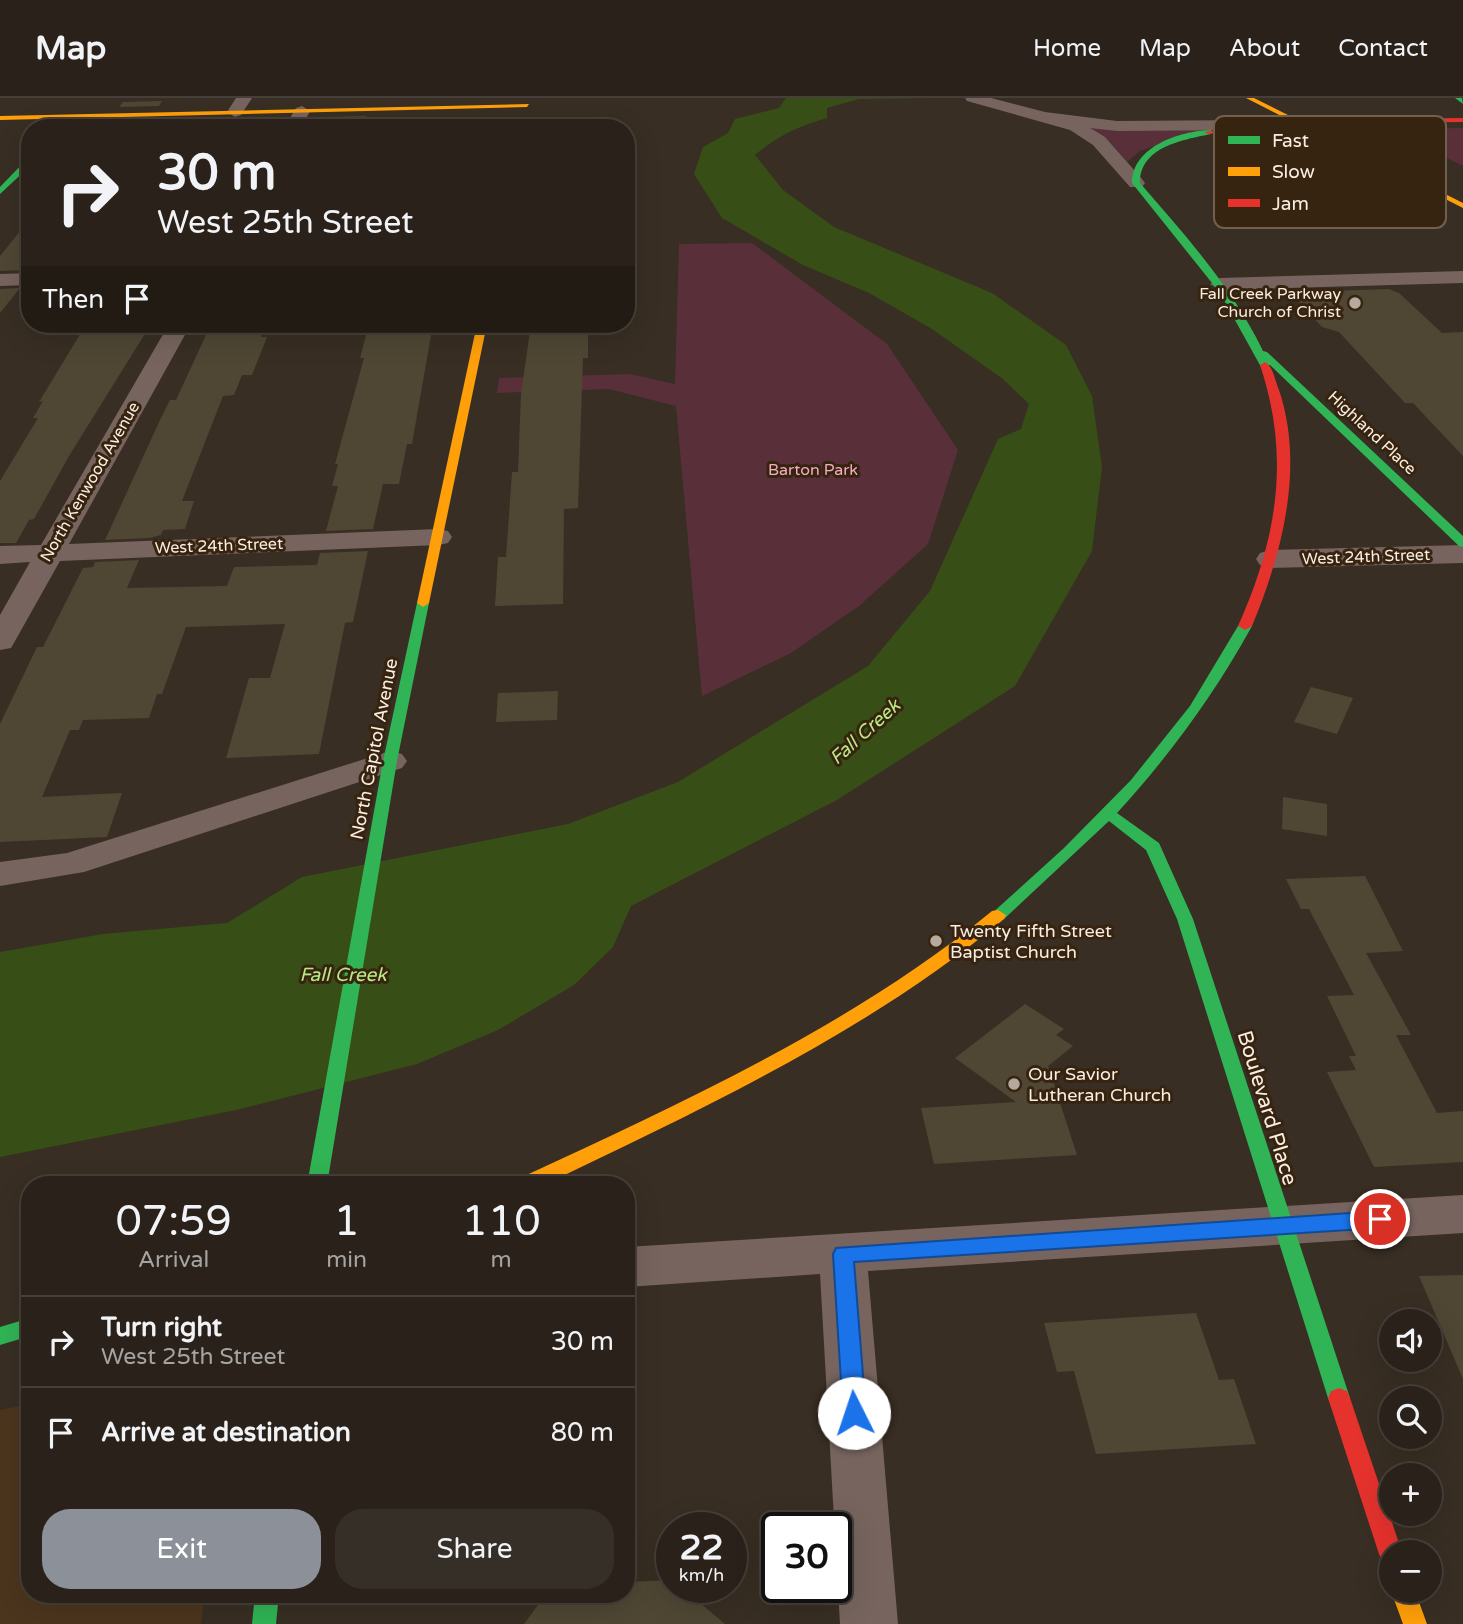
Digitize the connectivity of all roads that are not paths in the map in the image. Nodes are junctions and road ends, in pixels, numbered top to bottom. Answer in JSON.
{"nodes":[{"id":1,"x":88,"y":98,"type":"edge"},
{"id":2,"x":973,"y":98,"type":"edge"},
{"id":3,"x":1249,"y":98,"type":"edge"},
{"id":4,"x":1458,"y":98,"type":"edge"},
{"id":5,"x":1463,"y":102,"type":"edge"},
{"id":6,"x":239,"y":105,"type":"edge"},
{"id":7,"x":527,"y":107,"type":"edge"},
{"id":8,"x":1310,"y":107,"type":"dead end"},
{"id":9,"x":302,"y":111,"type":"junction"},
{"id":10,"x":1038,"y":115,"type":"junction"},
{"id":11,"x":1285,"y":116,"type":"edge"},
{"id":12,"x":1328,"y":116,"type":"edge"},
{"id":13,"x":0,"y":118,"type":"edge"},
{"id":14,"x":21,"y":119,"type":"edge"},
{"id":15,"x":69,"y":119,"type":"edge"},
{"id":16,"x":97,"y":119,"type":"edge"},
{"id":17,"x":297,"y":119,"type":"edge"},
{"id":18,"x":1214,"y":126,"type":"edge"},
{"id":19,"x":1214,"y":131,"type":"edge"},
{"id":20,"x":21,"y":170,"type":"edge"},
{"id":21,"x":1136,"y":183,"type":"junction"},
{"id":22,"x":0,"y":192,"type":"edge"},
{"id":23,"x":1446,"y":197,"type":"edge"},
{"id":24,"x":1463,"y":206,"type":"edge"},
{"id":25,"x":1463,"y":277,"type":"edge"},
{"id":26,"x":21,"y":279,"type":"edge"},
{"id":27,"x":0,"y":280,"type":"edge"},
{"id":28,"x":1220,"y":284,"type":"junction"},
{"id":29,"x":175,"y":333,"type":"edge"},
{"id":30,"x":480,"y":333,"type":"edge"},
{"id":31,"x":1258,"y":348,"type":"junction"},
{"id":32,"x":438,"y":537,"type":"junction"},
{"id":33,"x":1463,"y":543,"type":"edge"},
{"id":34,"x":50,"y":553,"type":"junction"},
{"id":35,"x":1463,"y":554,"type":"edge"},
{"id":36,"x":0,"y":555,"type":"edge"},
{"id":37,"x":1270,"y":559,"type":"junction"},
{"id":38,"x":0,"y":641,"type":"edge"},
{"id":39,"x":390,"y":761,"type":"junction"},
{"id":40,"x":1110,"y":815,"type":"junction"},
{"id":41,"x":0,"y":874,"type":"edge"},
{"id":42,"x":319,"y":1176,"type":"edge"},
{"id":43,"x":544,"y":1176,"type":"edge"},
{"id":44,"x":1463,"y":1214,"type":"edge"},
{"id":45,"x":1281,"y":1225,"type":"junction"},
{"id":46,"x":844,"y":1254,"type":"junction"},
{"id":47,"x":635,"y":1266,"type":"edge"},
{"id":48,"x":21,"y":1330,"type":"edge"},
{"id":49,"x":0,"y":1336,"type":"edge"},
{"id":50,"x":1386,"y":1540,"type":"edge"},
{"id":51,"x":266,"y":1603,"type":"edge"},
{"id":52,"x":1407,"y":1603,"type":"edge"},
{"id":53,"x":264,"y":1624,"type":"edge"},
{"id":54,"x":869,"y":1624,"type":"edge"},
{"id":55,"x":1415,"y":1624,"type":"edge"}],
"edges":[{"from":1,"to":15,"type":"main road"},
{"from":2,"to":10,"type":"street"},
{"from":3,"to":11,"type":"main road"},
{"from":4,"to":5,"type":"main road"},
{"from":6,"to":9,"type":"main road"},
{"from":6,"to":16,"type":"main road"},
{"from":7,"to":9,"type":"main road"},
{"from":8,"to":12,"type":"main road"},
{"from":9,"to":17,"type":"street"},
{"from":10,"to":18,"type":"street"},
{"from":10,"to":21,"type":"street"},
{"from":13,"to":14,"type":"main road"},
{"from":19,"to":21,"type":"main road"},
{"from":20,"to":22,"type":"main road"},
{"from":21,"to":28,"type":"main road"},
{"from":23,"to":24,"type":"main road"},
{"from":25,"to":28,"type":"street"},
{"from":26,"to":27,"type":"street"},
{"from":28,"to":31,"type":"main road"},
{"from":29,"to":34,"type":"street","name":"North Kenwood Avenue"},
{"from":30,"to":32,"type":"main road","name":"North Capitol Avenue"},
{"from":31,"to":33,"type":"main road","name":"Highland Place"},
{"from":31,"to":37,"type":"main road"},
{"from":32,"to":34,"type":"street","name":"West 24th Street"},
{"from":32,"to":39,"type":"main road","name":"North Capitol Avenue"},
{"from":34,"to":36,"type":"street","name":"West 24th Street"},
{"from":34,"to":38,"type":"street","name":"North Kenwood Avenue"},
{"from":35,"to":37,"type":"street","name":"West 24th Street"},
{"from":37,"to":40,"type":"main road"},
{"from":39,"to":41,"type":"street"},
{"from":39,"to":42,"type":"main road","name":"North Capitol Avenue"},
{"from":40,"to":43,"type":"main road"},
{"from":40,"to":45,"type":"main road","name":"Boulevard Place"},
{"from":44,"to":45,"type":"street"},
{"from":45,"to":46,"type":"street"},
{"from":45,"to":50,"type":"main road","name":"Boulevard Place"},
{"from":46,"to":47,"type":"street"},
{"from":46,"to":54,"type":"street"},
{"from":48,"to":49,"type":"main road"},
{"from":51,"to":53,"type":"main road"},
{"from":52,"to":55,"type":"main road"}]}
